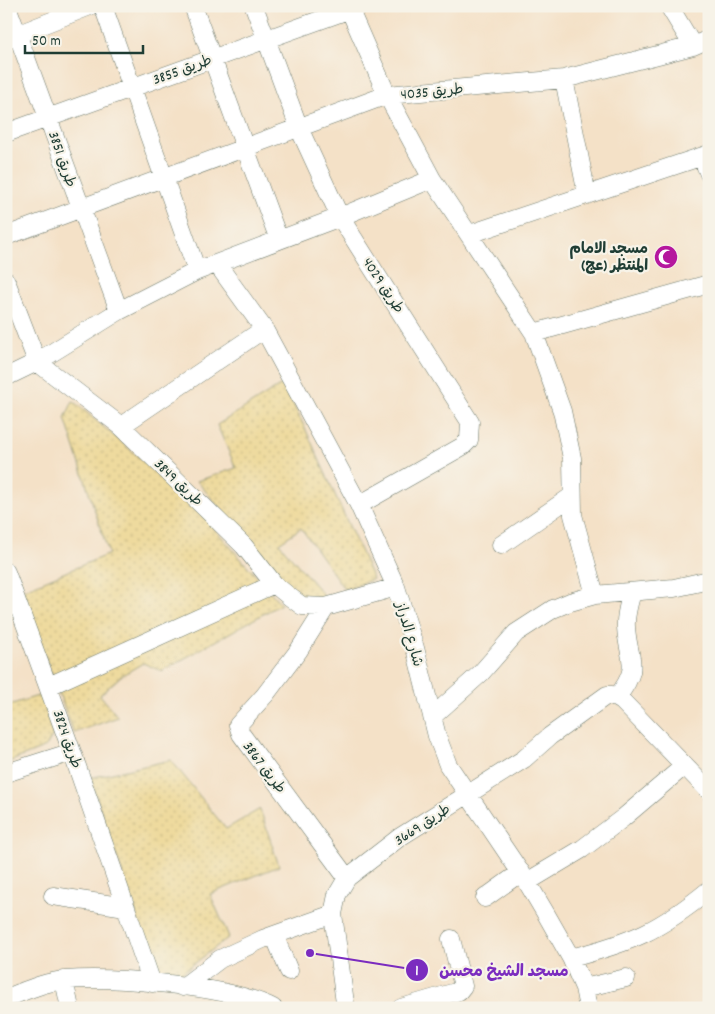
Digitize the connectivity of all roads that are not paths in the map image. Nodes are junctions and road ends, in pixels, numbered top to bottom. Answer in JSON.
{"nodes":[{"id":1,"x":7,"y":6,"type":"edge"},
{"id":2,"x":90,"y":6,"type":"edge"},
{"id":3,"x":103,"y":6,"type":"edge"},
{"id":4,"x":193,"y":6,"type":"edge"},
{"id":5,"x":254,"y":6,"type":"edge"},
{"id":6,"x":669,"y":6,"type":"edge"},
{"id":7,"x":352,"y":7,"type":"edge"},
{"id":8,"x":12,"y":37,"type":"edge"},
{"id":9,"x":267,"y":40,"type":"junction"},
{"id":10,"x":701,"y":43,"type":"edge"},
{"id":11,"x":212,"y":58,"type":"junction"},
{"id":12,"x":564,"y":79,"type":"junction"},
{"id":13,"x":131,"y":88,"type":"junction"},
{"id":14,"x":387,"y":95,"type":"junction"},
{"id":15,"x":49,"y":117,"type":"junction"},
{"id":16,"x":300,"y":128,"type":"junction"},
{"id":17,"x":6,"y":133,"type":"edge"},
{"id":18,"x":246,"y":147,"type":"junction"},
{"id":19,"x":705,"y":156,"type":"edge"},
{"id":20,"x":709,"y":174,"type":"edge"},
{"id":21,"x":164,"y":178,"type":"junction"},
{"id":22,"x":432,"y":179,"type":"junction"},
{"id":23,"x":587,"y":195,"type":"junction"},
{"id":24,"x":80,"y":210,"type":"junction"},
{"id":25,"x":340,"y":217,"type":"junction"},
{"id":26,"x":470,"y":234,"type":"junction"},
{"id":27,"x":6,"y":236,"type":"edge"},
{"id":28,"x":279,"y":240,"type":"junction"},
{"id":29,"x":217,"y":264,"type":"junction"},
{"id":30,"x":197,"y":271,"type":"junction"},
{"id":31,"x":6,"y":281,"type":"edge"},
{"id":32,"x":709,"y":284,"type":"edge"},
{"id":33,"x":119,"y":310,"type":"junction"},
{"id":34,"x":264,"y":329,"type":"junction"},
{"id":35,"x":534,"y":333,"type":"junction"},
{"id":36,"x":37,"y":362,"type":"junction"},
{"id":37,"x":6,"y":377,"type":"edge"},
{"id":38,"x":121,"y":426,"type":"junction"},
{"id":39,"x":572,"y":496,"type":"junction"},
{"id":40,"x":359,"y":505,"type":"junction"},
{"id":41,"x":501,"y":544,"type":"dead end"},
{"id":42,"x":6,"y":572,"type":"edge"},
{"id":43,"x":709,"y":580,"type":"edge"},
{"id":44,"x":274,"y":584,"type":"junction"},
{"id":45,"x":396,"y":587,"type":"junction"},
{"id":46,"x":632,"y":592,"type":"junction"},
{"id":47,"x":595,"y":595,"type":"junction"},
{"id":48,"x":326,"y":607,"type":"junction"},
{"id":49,"x":49,"y":686,"type":"junction"},
{"id":50,"x":614,"y":696,"type":"junction"},
{"id":51,"x":432,"y":717,"type":"junction"},
{"id":52,"x":72,"y":752,"type":"junction"},
{"id":53,"x":683,"y":767,"type":"junction"},
{"id":54,"x":6,"y":772,"type":"edge"},
{"id":55,"x":709,"y":791,"type":"edge"},
{"id":56,"x":468,"y":795,"type":"junction"},
{"id":57,"x":524,"y":877,"type":"junction"},
{"id":58,"x":347,"y":878,"type":"junction"},
{"id":59,"x":709,"y":890,"type":"edge"},
{"id":60,"x":53,"y":896,"type":"dead end"},
{"id":61,"x":485,"y":898,"type":"dead end"},
{"id":62,"x":126,"y":907,"type":"junction"},
{"id":63,"x":333,"y":914,"type":"junction"},
{"id":64,"x":274,"y":935,"type":"junction"},
{"id":65,"x":451,"y":939,"type":"dead end"},
{"id":66,"x":571,"y":958,"type":"junction"},
{"id":67,"x":289,"y":971,"type":"dead end"},
{"id":68,"x":626,"y":978,"type":"dead end"},
{"id":69,"x":64,"y":980,"type":"junction"},
{"id":70,"x":152,"y":983,"type":"junction"},
{"id":71,"x":183,"y":986,"type":"junction"},
{"id":72,"x":584,"y":988,"type":"junction"},
{"id":73,"x":6,"y":998,"type":"edge"},
{"id":74,"x":346,"y":1006,"type":"edge"},
{"id":75,"x":70,"y":1008,"type":"edge"},
{"id":76,"x":273,"y":1008,"type":"edge"},
{"id":77,"x":401,"y":1008,"type":"edge"},
{"id":78,"x":588,"y":1008,"type":"edge"}],
"edges":[{"from":1,"to":8,"type":"street","name":"طريق 3851"},
{"from":2,"to":8,"type":"street"},
{"from":3,"to":13,"type":"street"},
{"from":4,"to":11,"type":"street"},
{"from":5,"to":9,"type":"street","name":"طريق 4029"},
{"from":6,"to":10,"type":"street"},
{"from":7,"to":9,"type":"street","name":"طريق 3855"},
{"from":7,"to":14,"type":"street"},
{"from":8,"to":15,"type":"street","name":"طريق 3851"},
{"from":9,"to":11,"type":"street","name":"طريق 3855"},
{"from":9,"to":16,"type":"street","name":"طريق 4029"},
{"from":10,"to":12,"type":"street","name":"طريق 4035"},
{"from":11,"to":13,"type":"street","name":"طريق 3855"},
{"from":11,"to":18,"type":"street"},
{"from":12,"to":14,"type":"street","name":"طريق 4035"},
{"from":12,"to":23,"type":"street"},
{"from":13,"to":15,"type":"street","name":"طريق 3855"},
{"from":13,"to":21,"type":"street"},
{"from":14,"to":16,"type":"street","name":"طريق 4035"},
{"from":14,"to":22,"type":"street"},
{"from":15,"to":17,"type":"street","name":"طريق 3855"},
{"from":15,"to":24,"type":"street","name":"طريق 3851"},
{"from":16,"to":18,"type":"street","name":"طريق 4035"},
{"from":16,"to":25,"type":"street","name":"طريق 4029"},
{"from":18,"to":21,"type":"street","name":"طريق 4035"},
{"from":18,"to":28,"type":"street"},
{"from":19,"to":20,"type":"street"},
{"from":19,"to":23,"type":"street"},
{"from":21,"to":24,"type":"street","name":"طريق 4035"},
{"from":21,"to":30,"type":"street"},
{"from":22,"to":25,"type":"street"},
{"from":22,"to":26,"type":"street"},
{"from":23,"to":26,"type":"street"},
{"from":24,"to":27,"type":"street","name":"طريق 4035"},
{"from":24,"to":33,"type":"street","name":"طريق 3851"},
{"from":25,"to":28,"type":"street"},
{"from":25,"to":40,"type":"street","name":"طريق 4029"},
{"from":26,"to":35,"type":"street"},
{"from":28,"to":29,"type":"street"},
{"from":29,"to":30,"type":"street"},
{"from":29,"to":34,"type":"street","name":"شارع الدراز"},
{"from":30,"to":33,"type":"street"},
{"from":31,"to":36,"type":"street"},
{"from":32,"to":35,"type":"street"},
{"from":33,"to":36,"type":"street"},
{"from":34,"to":38,"type":"street"},
{"from":34,"to":40,"type":"street","name":"شارع الدراز"},
{"from":35,"to":39,"type":"street"},
{"from":36,"to":37,"type":"street"},
{"from":36,"to":38,"type":"street","name":"طريق 3849"},
{"from":38,"to":44,"type":"street","name":"طريق 3849"},
{"from":39,"to":41,"type":"street"},
{"from":39,"to":47,"type":"street"},
{"from":40,"to":45,"type":"street","name":"شارع الدراز"},
{"from":42,"to":49,"type":"street","name":"طريق 3824"},
{"from":43,"to":46,"type":"street"},
{"from":44,"to":48,"type":"street","name":"طريق 3849"},
{"from":44,"to":49,"type":"street"},
{"from":45,"to":48,"type":"street","name":"طريق 3849"},
{"from":45,"to":51,"type":"street","name":"شارع الدراز"},
{"from":46,"to":47,"type":"street"},
{"from":46,"to":50,"type":"street"},
{"from":47,"to":51,"type":"street"},
{"from":48,"to":58,"type":"street","name":"طريق 3867"},
{"from":49,"to":52,"type":"street","name":"طريق 3824"},
{"from":50,"to":53,"type":"street"},
{"from":50,"to":56,"type":"street","name":"طريق 3669"},
{"from":51,"to":56,"type":"street","name":"شارع الدراز"},
{"from":52,"to":54,"type":"street"},
{"from":52,"to":62,"type":"street","name":"طريق 3824"},
{"from":53,"to":55,"type":"street"},
{"from":53,"to":57,"type":"street"},
{"from":56,"to":57,"type":"street","name":"شارع الدراز"},
{"from":56,"to":58,"type":"street","name":"طريق 3669"},
{"from":57,"to":61,"type":"street"},
{"from":57,"to":66,"type":"street","name":"شارع الدراز"},
{"from":58,"to":63,"type":"street","name":"طريق 3669"},
{"from":59,"to":66,"type":"street"},
{"from":60,"to":62,"type":"street"},
{"from":62,"to":70,"type":"street","name":"طريق 3824"},
{"from":63,"to":64,"type":"street"},
{"from":63,"to":74,"type":"street","name":"طريق 3669"},
{"from":64,"to":67,"type":"street"},
{"from":64,"to":71,"type":"street"},
{"from":65,"to":77,"type":"street"},
{"from":66,"to":72,"type":"street","name":"شارع الدراز"},
{"from":68,"to":72,"type":"street"},
{"from":69,"to":70,"type":"street"},
{"from":69,"to":73,"type":"street"},
{"from":69,"to":75,"type":"street"},
{"from":70,"to":71,"type":"street"},
{"from":71,"to":76,"type":"street"},
{"from":72,"to":78,"type":"street","name":"شارع الدراز"}]}
